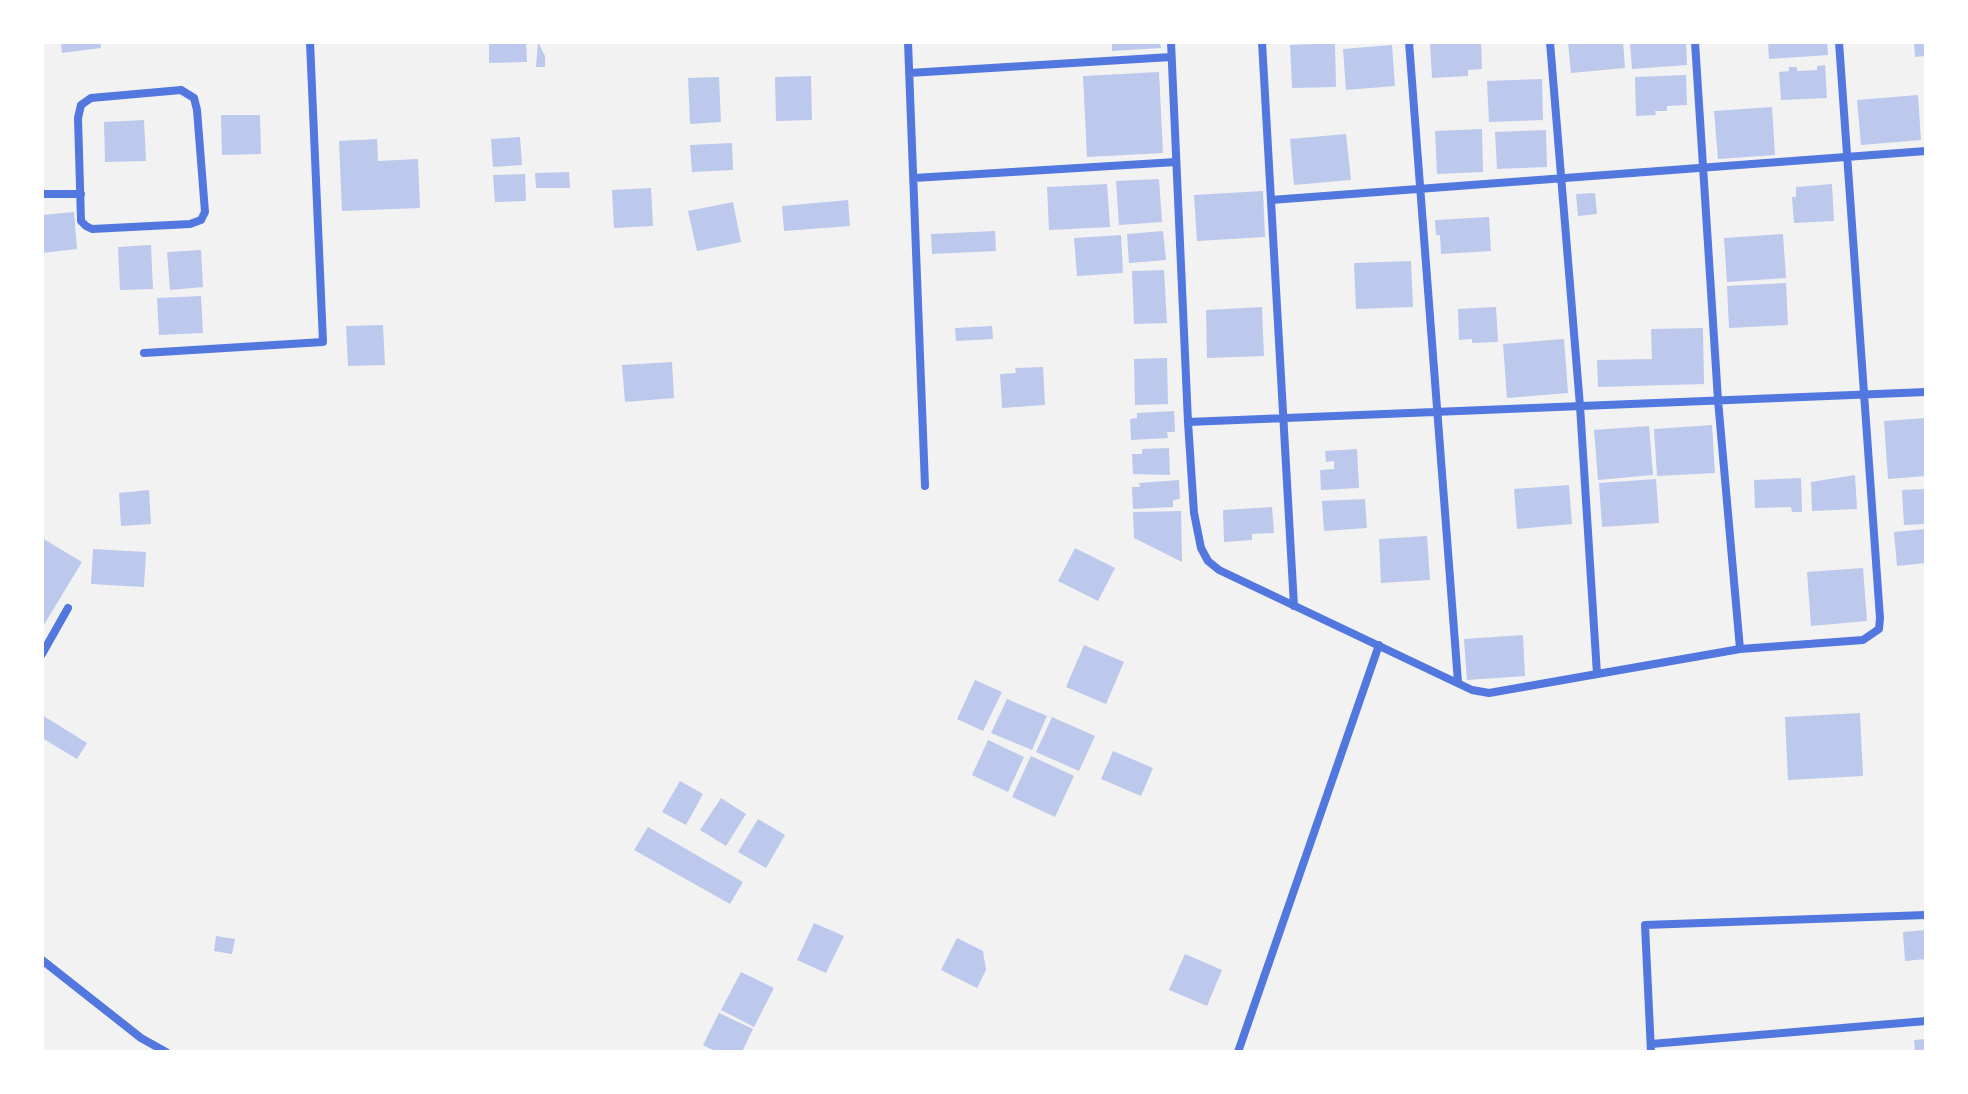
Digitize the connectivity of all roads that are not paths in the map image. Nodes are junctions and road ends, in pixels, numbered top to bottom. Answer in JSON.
{"nodes":[{"id":1,"x":310,"y":42,"type":"edge"},
{"id":2,"x":908,"y":42,"type":"edge"},
{"id":3,"x":1171,"y":42,"type":"edge"},
{"id":4,"x":1262,"y":42,"type":"edge"},
{"id":5,"x":1409,"y":42,"type":"edge"},
{"id":6,"x":1550,"y":42,"type":"edge"},
{"id":7,"x":1695,"y":42,"type":"edge"},
{"id":8,"x":1839,"y":42,"type":"edge"},
{"id":9,"x":1171,"y":57,"type":"junction"},
{"id":10,"x":909,"y":73,"type":"junction"},
{"id":11,"x":1926,"y":151,"type":"edge"},
{"id":12,"x":1847,"y":158,"type":"junction"},
{"id":13,"x":1176,"y":162,"type":"junction"},
{"id":14,"x":1705,"y":169,"type":"junction"},
{"id":15,"x":1562,"y":176,"type":"junction"},
{"id":16,"x":914,"y":178,"type":"junction"},
{"id":17,"x":1420,"y":189,"type":"junction"},
{"id":18,"x":42,"y":194,"type":"edge"},
{"id":19,"x":81,"y":194,"type":"junction"},
{"id":20,"x":1271,"y":200,"type":"junction"},
{"id":21,"x":144,"y":353,"type":"dead end"},
{"id":22,"x":1926,"y":392,"type":"edge"},
{"id":23,"x":1864,"y":394,"type":"junction"},
{"id":24,"x":1718,"y":400,"type":"junction"},
{"id":25,"x":1580,"y":406,"type":"junction"},
{"id":26,"x":1437,"y":412,"type":"junction"},
{"id":27,"x":1284,"y":418,"type":"junction"},
{"id":28,"x":1188,"y":422,"type":"junction"},
{"id":29,"x":925,"y":486,"type":"dead end"},
{"id":30,"x":1294,"y":606,"type":"junction"},
{"id":31,"x":68,"y":608,"type":"dead end"},
{"id":32,"x":1379,"y":645,"type":"junction"},
{"id":33,"x":1740,"y":649,"type":"junction"},
{"id":34,"x":42,"y":654,"type":"edge"},
{"id":35,"x":1597,"y":674,"type":"junction"},
{"id":36,"x":1458,"y":682,"type":"junction"},
{"id":37,"x":1926,"y":915,"type":"edge"},
{"id":38,"x":42,"y":960,"type":"edge"},
{"id":39,"x":1926,"y":1021,"type":"edge"},
{"id":40,"x":1651,"y":1048,"type":"edge"},
{"id":41,"x":166,"y":1052,"type":"edge"},
{"id":42,"x":1238,"y":1052,"type":"edge"}],
"edges":[{"from":1,"to":21,"type":"street"},
{"from":2,"to":10,"type":"street"},
{"from":3,"to":9,"type":"street"},
{"from":4,"to":20,"type":"street"},
{"from":5,"to":17,"type":"street"},
{"from":6,"to":15,"type":"street"},
{"from":7,"to":14,"type":"street"},
{"from":8,"to":12,"type":"street"},
{"from":9,"to":10,"type":"street"},
{"from":9,"to":13,"type":"street"},
{"from":10,"to":16,"type":"street"},
{"from":11,"to":12,"type":"street"},
{"from":12,"to":14,"type":"street"},
{"from":12,"to":23,"type":"street"},
{"from":13,"to":16,"type":"street"},
{"from":13,"to":28,"type":"street"},
{"from":14,"to":15,"type":"street"},
{"from":14,"to":24,"type":"street"},
{"from":15,"to":17,"type":"street"},
{"from":15,"to":25,"type":"street"},
{"from":16,"to":29,"type":"street"},
{"from":17,"to":20,"type":"street"},
{"from":17,"to":26,"type":"street"},
{"from":18,"to":19,"type":"street"},
{"from":19,"to":19,"type":"street"},
{"from":20,"to":27,"type":"street"},
{"from":22,"to":23,"type":"street"},
{"from":23,"to":24,"type":"street"},
{"from":23,"to":33,"type":"street"},
{"from":24,"to":25,"type":"street"},
{"from":24,"to":33,"type":"street"},
{"from":25,"to":26,"type":"street"},
{"from":25,"to":35,"type":"street"},
{"from":26,"to":27,"type":"street"},
{"from":26,"to":36,"type":"street"},
{"from":27,"to":28,"type":"street"},
{"from":27,"to":30,"type":"street"},
{"from":28,"to":30,"type":"street"},
{"from":30,"to":32,"type":"street"},
{"from":31,"to":34,"type":"street"},
{"from":32,"to":36,"type":"street"},
{"from":32,"to":42,"type":"street"},
{"from":33,"to":35,"type":"street"},
{"from":35,"to":36,"type":"street"},
{"from":37,"to":40,"type":"street"},
{"from":38,"to":41,"type":"street"},
{"from":39,"to":40,"type":"street"}]}
